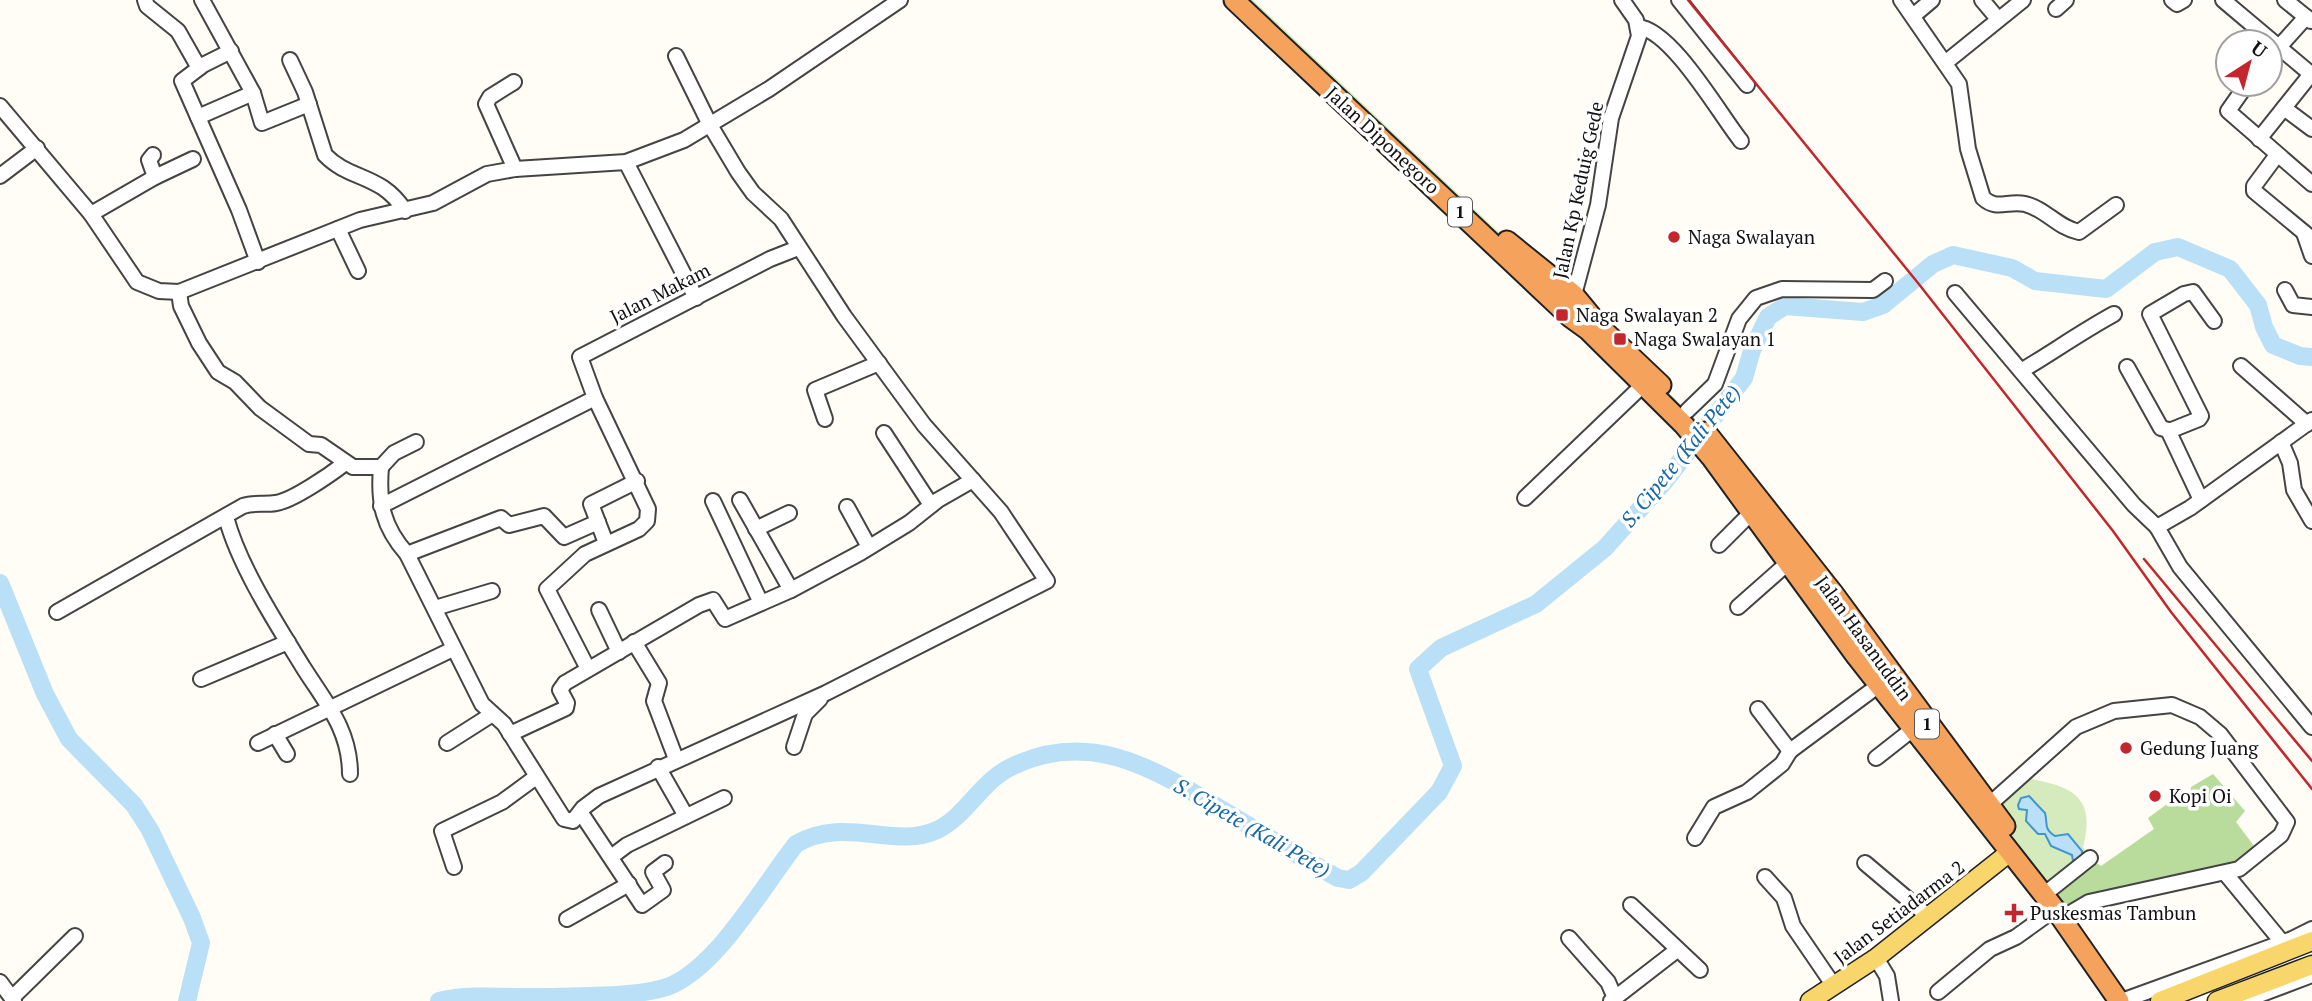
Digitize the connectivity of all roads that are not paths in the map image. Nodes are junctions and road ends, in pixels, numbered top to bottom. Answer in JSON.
{"nodes":[{"id":1,"x":145,"y":0,"type":"edge"},
{"id":2,"x":202,"y":0,"type":"edge"},
{"id":3,"x":900,"y":0,"type":"edge"},
{"id":4,"x":1234,"y":0,"type":"edge"},
{"id":5,"x":1253,"y":0,"type":"edge"},
{"id":6,"x":1622,"y":0,"type":"edge"},
{"id":7,"x":1679,"y":0,"type":"edge"},
{"id":8,"x":1901,"y":0,"type":"edge"},
{"id":9,"x":1932,"y":0,"type":"edge"},
{"id":10,"x":1982,"y":0,"type":"edge"},
{"id":11,"x":2023,"y":0,"type":"edge"},
{"id":12,"x":2172,"y":0,"type":"edge"},
{"id":13,"x":2184,"y":0,"type":"edge"},
{"id":14,"x":2223,"y":0,"type":"edge"},
{"id":15,"x":2286,"y":0,"type":"edge"},
{"id":16,"x":1913,"y":16,"type":"junction"},
{"id":17,"x":1998,"y":19,"type":"junction"},
{"id":18,"x":2309,"y":20,"type":"edge"},
{"id":19,"x":1639,"y":27,"type":"junction"},
{"id":20,"x":2252,"y":28,"type":"edge"},
{"id":21,"x":2284,"y":43,"type":"edge"},
{"id":22,"x":231,"y":51,"type":"junction"},
{"id":23,"x":676,"y":56,"type":"dead end"},
{"id":24,"x":2284,"y":57,"type":"edge"},
{"id":25,"x":290,"y":60,"type":"dead end"},
{"id":26,"x":1945,"y":63,"type":"junction"},
{"id":27,"x":199,"y":68,"type":"junction"},
{"id":28,"x":2312,"y":74,"type":"edge"},
{"id":29,"x":514,"y":82,"type":"dead end"},
{"id":30,"x":1747,"y":85,"type":"dead end"},
{"id":31,"x":253,"y":93,"type":"junction"},
{"id":32,"x":2237,"y":98,"type":"edge"},
{"id":33,"x":309,"y":104,"type":"junction"},
{"id":34,"x":2284,"y":108,"type":"junction"},
{"id":35,"x":2,"y":114,"type":"edge"},
{"id":36,"x":198,"y":117,"type":"junction"},
{"id":37,"x":710,"y":125,"type":"junction"},
{"id":38,"x":2312,"y":129,"type":"edge"},
{"id":39,"x":2259,"y":139,"type":"junction"},
{"id":40,"x":1741,"y":141,"type":"dead end"},
{"id":41,"x":37,"y":148,"type":"junction"},
{"id":42,"x":153,"y":155,"type":"dead end"},
{"id":43,"x":2277,"y":155,"type":"junction"},
{"id":44,"x":193,"y":159,"type":"dead end"},
{"id":45,"x":626,"y":162,"type":"junction"},
{"id":46,"x":515,"y":169,"type":"junction"},
{"id":47,"x":0,"y":176,"type":"edge"},
{"id":48,"x":155,"y":177,"type":"junction"},
{"id":49,"x":2312,"y":184,"type":"edge"},
{"id":50,"x":2116,"y":205,"type":"dead end"},
{"id":51,"x":405,"y":211,"type":"junction"},
{"id":52,"x":91,"y":214,"type":"junction"},
{"id":53,"x":338,"y":229,"type":"junction"},
{"id":54,"x":2308,"y":236,"type":"edge"},
{"id":55,"x":798,"y":248,"type":"junction"},
{"id":56,"x":2312,"y":256,"type":"edge"},
{"id":57,"x":258,"y":262,"type":"junction"},
{"id":58,"x":358,"y":271,"type":"dead end"},
{"id":59,"x":1885,"y":281,"type":"dead end"},
{"id":60,"x":2285,"y":290,"type":"dead end"},
{"id":61,"x":179,"y":292,"type":"junction"},
{"id":62,"x":1955,"y":293,"type":"dead end"},
{"id":63,"x":696,"y":298,"type":"junction"},
{"id":64,"x":1568,"y":302,"type":"junction"},
{"id":65,"x":2312,"y":307,"type":"edge"},
{"id":66,"x":2114,"y":314,"type":"dead end"},
{"id":67,"x":2214,"y":321,"type":"dead end"},
{"id":68,"x":879,"y":363,"type":"junction"},
{"id":69,"x":2241,"y":366,"type":"dead end"},
{"id":70,"x":2127,"y":367,"type":"dead end"},
{"id":71,"x":2021,"y":371,"type":"junction"},
{"id":72,"x":1647,"y":380,"type":"junction"},
{"id":73,"x":595,"y":398,"type":"junction"},
{"id":74,"x":1688,"y":417,"type":"junction"},
{"id":75,"x":825,"y":419,"type":"dead end"},
{"id":76,"x":2309,"y":422,"type":"edge"},
{"id":77,"x":2169,"y":431,"type":"junction"},
{"id":78,"x":884,"y":433,"type":"dead end"},
{"id":79,"x":416,"y":442,"type":"dead end"},
{"id":80,"x":2281,"y":442,"type":"junction"},
{"id":81,"x":1719,"y":457,"type":"junction"},
{"id":82,"x":344,"y":464,"type":"junction"},
{"id":83,"x":381,"y":467,"type":"junction"},
{"id":84,"x":637,"y":481,"type":"junction"},
{"id":85,"x":973,"y":481,"type":"junction"},
{"id":86,"x":1525,"y":498,"type":"dead end"},
{"id":87,"x":740,"y":500,"type":"dead end"},
{"id":88,"x":2201,"y":500,"type":"junction"},
{"id":89,"x":713,"y":501,"type":"dead end"},
{"id":90,"x":931,"y":505,"type":"junction"},
{"id":91,"x":381,"y":506,"type":"junction"},
{"id":92,"x":847,"y":507,"type":"dead end"},
{"id":93,"x":1753,"y":511,"type":"junction"},
{"id":94,"x":789,"y":513,"type":"dead end"},
{"id":95,"x":226,"y":517,"type":"junction"},
{"id":96,"x":2312,"y":521,"type":"edge"},
{"id":97,"x":598,"y":522,"type":"junction"},
{"id":98,"x":2157,"y":527,"type":"junction"},
{"id":99,"x":756,"y":529,"type":"junction"},
{"id":100,"x":606,"y":542,"type":"junction"},
{"id":101,"x":1719,"y":545,"type":"dead end"},
{"id":102,"x":869,"y":547,"type":"junction"},
{"id":103,"x":407,"y":554,"type":"junction"},
{"id":104,"x":1789,"y":562,"type":"junction"},
{"id":105,"x":791,"y":590,"type":"junction"},
{"id":106,"x":492,"y":591,"type":"dead end"},
{"id":107,"x":761,"y":603,"type":"junction"},
{"id":108,"x":1738,"y":607,"type":"dead end"},
{"id":109,"x":435,"y":608,"type":"junction"},
{"id":110,"x":599,"y":610,"type":"dead end"},
{"id":111,"x":57,"y":612,"type":"dead end"},
{"id":112,"x":288,"y":642,"type":"junction"},
{"id":113,"x":634,"y":642,"type":"junction"},
{"id":114,"x":453,"y":649,"type":"junction"},
{"id":115,"x":620,"y":652,"type":"junction"},
{"id":116,"x":588,"y":669,"type":"junction"},
{"id":117,"x":201,"y":679,"type":"dead end"},
{"id":118,"x":1879,"y":685,"type":"junction"},
{"id":119,"x":826,"y":693,"type":"junction"},
{"id":120,"x":329,"y":708,"type":"junction"},
{"id":121,"x":1758,"y":709,"type":"dead end"},
{"id":122,"x":491,"y":715,"type":"junction"},
{"id":123,"x":2312,"y":727,"type":"edge"},
{"id":124,"x":1913,"y":729,"type":"junction"},
{"id":125,"x":275,"y":734,"type":"junction"},
{"id":126,"x":510,"y":734,"type":"junction"},
{"id":127,"x":258,"y":743,"type":"dead end"},
{"id":128,"x":447,"y":743,"type":"dead end"},
{"id":129,"x":794,"y":747,"type":"dead end"},
{"id":130,"x":1790,"y":751,"type":"junction"},
{"id":131,"x":287,"y":754,"type":"dead end"},
{"id":132,"x":1877,"y":758,"type":"dead end"},
{"id":133,"x":676,"y":759,"type":"junction"},
{"id":134,"x":658,"y":767,"type":"junction"},
{"id":135,"x":350,"y":774,"type":"dead end"},
{"id":136,"x":536,"y":777,"type":"junction"},
{"id":137,"x":724,"y":797,"type":"dead end"},
{"id":138,"x":1990,"y":804,"type":"junction"},
{"id":139,"x":581,"y":813,"type":"junction"},
{"id":140,"x":686,"y":816,"type":"junction"},
{"id":141,"x":1695,"y":838,"type":"dead end"},
{"id":142,"x":2010,"y":852,"type":"junction"},
{"id":143,"x":611,"y":857,"type":"junction"},
{"id":144,"x":2090,"y":858,"type":"dead end"},
{"id":145,"x":665,"y":863,"type":"dead end"},
{"id":146,"x":1865,"y":863,"type":"dead end"},
{"id":147,"x":454,"y":867,"type":"dead end"},
{"id":148,"x":2225,"y":873,"type":"junction"},
{"id":149,"x":1765,"y":877,"type":"dead end"},
{"id":150,"x":629,"y":884,"type":"junction"},
{"id":151,"x":2051,"y":889,"type":"junction"},
{"id":152,"x":1631,"y":905,"type":"dead end"},
{"id":153,"x":2061,"y":912,"type":"junction"},
{"id":154,"x":1929,"y":917,"type":"junction"},
{"id":155,"x":567,"y":919,"type":"dead end"},
{"id":156,"x":2312,"y":929,"type":"edge"},
{"id":157,"x":75,"y":936,"type":"dead end"},
{"id":158,"x":1569,"y":938,"type":"dead end"},
{"id":159,"x":2312,"y":941,"type":"edge"},
{"id":160,"x":2282,"y":942,"type":"junction"},
{"id":161,"x":1676,"y":950,"type":"junction"},
{"id":162,"x":1876,"y":958,"type":"junction"},
{"id":163,"x":2312,"y":965,"type":"edge"},
{"id":164,"x":1700,"y":970,"type":"dead end"},
{"id":165,"x":2312,"y":975,"type":"edge"},
{"id":166,"x":1834,"y":986,"type":"junction"},
{"id":167,"x":1938,"y":992,"type":"dead end"},
{"id":168,"x":7,"y":994,"type":"edge"},
{"id":169,"x":1613,"y":999,"type":"edge"},
{"id":170,"x":2125,"y":1000,"type":"edge"},
{"id":171,"x":1810,"y":1001,"type":"edge"},
{"id":172,"x":1891,"y":1001,"type":"edge"},
{"id":173,"x":2160,"y":1001,"type":"edge"},
{"id":174,"x":2217,"y":1001,"type":"edge"},
{"id":175,"x":2243,"y":1001,"type":"edge"}],
"edges":[{"from":1,"to":27,"type":"street"},
{"from":2,"to":22,"type":"street"},
{"from":3,"to":37,"type":"street"},
{"from":4,"to":64,"type":"highway","name":"Jalan Diponegoro","number":"1"},
{"from":5,"to":64,"type":"highway","name":"Jalan Diponegoro","number":"1"},
{"from":6,"to":19,"type":"street"},
{"from":7,"to":30,"type":"street"},
{"from":8,"to":16,"type":"street"},
{"from":9,"to":16,"type":"street"},
{"from":10,"to":17,"type":"street"},
{"from":11,"to":17,"type":"street"},
{"from":12,"to":13,"type":"street"},
{"from":14,"to":20,"type":"street"},
{"from":15,"to":18,"type":"street"},
{"from":16,"to":26,"type":"street"},
{"from":17,"to":26,"type":"street"},
{"from":18,"to":21,"type":"street"},
{"from":19,"to":40,"type":"street"},
{"from":19,"to":64,"type":"street","name":"Jalan Kp Keduig Gede"},
{"from":22,"to":27,"type":"street"},
{"from":22,"to":31,"type":"street"},
{"from":23,"to":37,"type":"street"},
{"from":24,"to":28,"type":"street"},
{"from":25,"to":33,"type":"street"},
{"from":26,"to":50,"type":"street"},
{"from":27,"to":36,"type":"street"},
{"from":28,"to":34,"type":"street"},
{"from":29,"to":46,"type":"street"},
{"from":31,"to":33,"type":"street"},
{"from":31,"to":36,"type":"street"},
{"from":32,"to":39,"type":"street"},
{"from":33,"to":51,"type":"street"},
{"from":34,"to":38,"type":"street"},
{"from":34,"to":39,"type":"street"},
{"from":35,"to":41,"type":"street"},
{"from":36,"to":57,"type":"street"},
{"from":37,"to":45,"type":"street"},
{"from":37,"to":55,"type":"street"},
{"from":39,"to":43,"type":"street"},
{"from":41,"to":47,"type":"street"},
{"from":41,"to":52,"type":"street"},
{"from":42,"to":48,"type":"street"},
{"from":43,"to":49,"type":"street"},
{"from":43,"to":54,"type":"street"},
{"from":44,"to":48,"type":"street"},
{"from":45,"to":46,"type":"street"},
{"from":45,"to":63,"type":"street"},
{"from":46,"to":51,"type":"street"},
{"from":48,"to":52,"type":"street"},
{"from":51,"to":53,"type":"street"},
{"from":52,"to":61,"type":"street"},
{"from":53,"to":57,"type":"street"},
{"from":53,"to":58,"type":"street"},
{"from":54,"to":56,"type":"street"},
{"from":55,"to":63,"type":"street","name":"Jalan Makam"},
{"from":55,"to":68,"type":"street"},
{"from":57,"to":61,"type":"street"},
{"from":59,"to":74,"type":"street"},
{"from":60,"to":65,"type":"street"},
{"from":61,"to":82,"type":"street"},
{"from":62,"to":71,"type":"street"},
{"from":63,"to":73,"type":"street","name":"Jalan Makam"},
{"from":64,"to":72,"type":"highway","name":"Jalan Diponegoro","number":"1"},
{"from":66,"to":71,"type":"street"},
{"from":67,"to":77,"type":"street"},
{"from":68,"to":75,"type":"street"},
{"from":68,"to":85,"type":"street"},
{"from":69,"to":76,"type":"street"},
{"from":70,"to":77,"type":"street"},
{"from":71,"to":98,"type":"street"},
{"from":72,"to":74,"type":"highway","name":"Jalan Diponegoro","number":"1"},
{"from":72,"to":86,"type":"street"},
{"from":73,"to":84,"type":"street","name":"Jalan Makam"},
{"from":73,"to":91,"type":"street"},
{"from":74,"to":81,"type":"highway","name":"Jalan Hasanuddin","number":"1"},
{"from":76,"to":80,"type":"street"},
{"from":77,"to":88,"type":"street"},
{"from":78,"to":90,"type":"street"},
{"from":79,"to":83,"type":"street"},
{"from":80,"to":88,"type":"street"},
{"from":80,"to":96,"type":"street"},
{"from":81,"to":93,"type":"highway","name":"Jalan Hasanuddin","number":"1"},
{"from":81,"to":138,"type":"highway","name":"Jalan Hasanuddin","number":"1"},
{"from":82,"to":83,"type":"street"},
{"from":82,"to":95,"type":"street"},
{"from":83,"to":91,"type":"street"},
{"from":84,"to":97,"type":"street"},
{"from":84,"to":100,"type":"street","name":"Jalan Makam"},
{"from":85,"to":90,"type":"street"},
{"from":85,"to":119,"type":"street"},
{"from":87,"to":99,"type":"street"},
{"from":88,"to":98,"type":"street"},
{"from":89,"to":107,"type":"street"},
{"from":90,"to":102,"type":"street"},
{"from":91,"to":103,"type":"street"},
{"from":92,"to":102,"type":"street"},
{"from":93,"to":101,"type":"street"},
{"from":93,"to":104,"type":"highway","name":"Jalan Hasanuddin","number":"1"},
{"from":94,"to":99,"type":"street"},
{"from":95,"to":111,"type":"street"},
{"from":95,"to":112,"type":"street"},
{"from":97,"to":100,"type":"street"},
{"from":97,"to":103,"type":"street"},
{"from":98,"to":123,"type":"street"},
{"from":99,"to":105,"type":"street"},
{"from":100,"to":116,"type":"street"},
{"from":102,"to":105,"type":"street"},
{"from":103,"to":109,"type":"street"},
{"from":104,"to":108,"type":"street"},
{"from":104,"to":118,"type":"highway","name":"Jalan Hasanuddin","number":"1"},
{"from":105,"to":107,"type":"street"},
{"from":106,"to":109,"type":"street"},
{"from":107,"to":113,"type":"street"},
{"from":109,"to":114,"type":"street"},
{"from":110,"to":115,"type":"street"},
{"from":112,"to":117,"type":"street"},
{"from":112,"to":120,"type":"street"},
{"from":113,"to":115,"type":"street"},
{"from":113,"to":133,"type":"street"},
{"from":114,"to":120,"type":"street"},
{"from":114,"to":122,"type":"street"},
{"from":115,"to":116,"type":"street"},
{"from":116,"to":126,"type":"street"},
{"from":118,"to":124,"type":"highway","name":"Jalan Hasanuddin","number":"1"},
{"from":118,"to":130,"type":"street"},
{"from":119,"to":129,"type":"street"},
{"from":119,"to":133,"type":"street"},
{"from":120,"to":125,"type":"street"},
{"from":120,"to":135,"type":"street"},
{"from":121,"to":130,"type":"street"},
{"from":122,"to":126,"type":"street"},
{"from":122,"to":128,"type":"street"},
{"from":124,"to":132,"type":"street"},
{"from":124,"to":142,"type":"highway","name":"Jalan Hasanuddin","number":"1"},
{"from":125,"to":127,"type":"street"},
{"from":125,"to":131,"type":"street"},
{"from":126,"to":136,"type":"street"},
{"from":130,"to":141,"type":"street"},
{"from":133,"to":134,"type":"street"},
{"from":134,"to":139,"type":"street"},
{"from":134,"to":140,"type":"street"},
{"from":136,"to":139,"type":"street"},
{"from":136,"to":147,"type":"street"},
{"from":137,"to":140,"type":"street"},
{"from":138,"to":148,"type":"street"},
{"from":138,"to":151,"type":"highway","name":"Jalan Hasanuddin","number":"1"},
{"from":139,"to":143,"type":"street"},
{"from":140,"to":143,"type":"street"},
{"from":142,"to":153,"type":"highway","name":"Jalan Hasanuddin","number":"1"},
{"from":142,"to":154,"type":"main road","name":"Jalan Setiadarma 2"},
{"from":143,"to":150,"type":"street"},
{"from":144,"to":151,"type":"street"},
{"from":145,"to":150,"type":"street"},
{"from":146,"to":154,"type":"street"},
{"from":148,"to":153,"type":"street"},
{"from":148,"to":160,"type":"street"},
{"from":149,"to":166,"type":"street"},
{"from":150,"to":155,"type":"street"},
{"from":151,"to":153,"type":"highway","name":"Jalan Hasanuddin","number":"1"},
{"from":152,"to":161,"type":"street"},
{"from":153,"to":167,"type":"street"},
{"from":153,"to":170,"type":"highway","name":"Jalan Hasanuddin","number":"1"},
{"from":154,"to":162,"type":"main road","name":"Jalan Setiadarma 2"},
{"from":156,"to":160,"type":"street"},
{"from":157,"to":168,"type":"street"},
{"from":158,"to":169,"type":"street"},
{"from":159,"to":173,"type":"main road"},
{"from":160,"to":170,"type":"street"},
{"from":161,"to":164,"type":"street"},
{"from":161,"to":169,"type":"street"},
{"from":162,"to":166,"type":"main road","name":"Jalan Setiadarma 2"},
{"from":162,"to":172,"type":"street"},
{"from":163,"to":174,"type":"main road"},
{"from":165,"to":175,"type":"street"},
{"from":166,"to":171,"type":"main road","name":"Jalan Setiadarma 2"}]}
